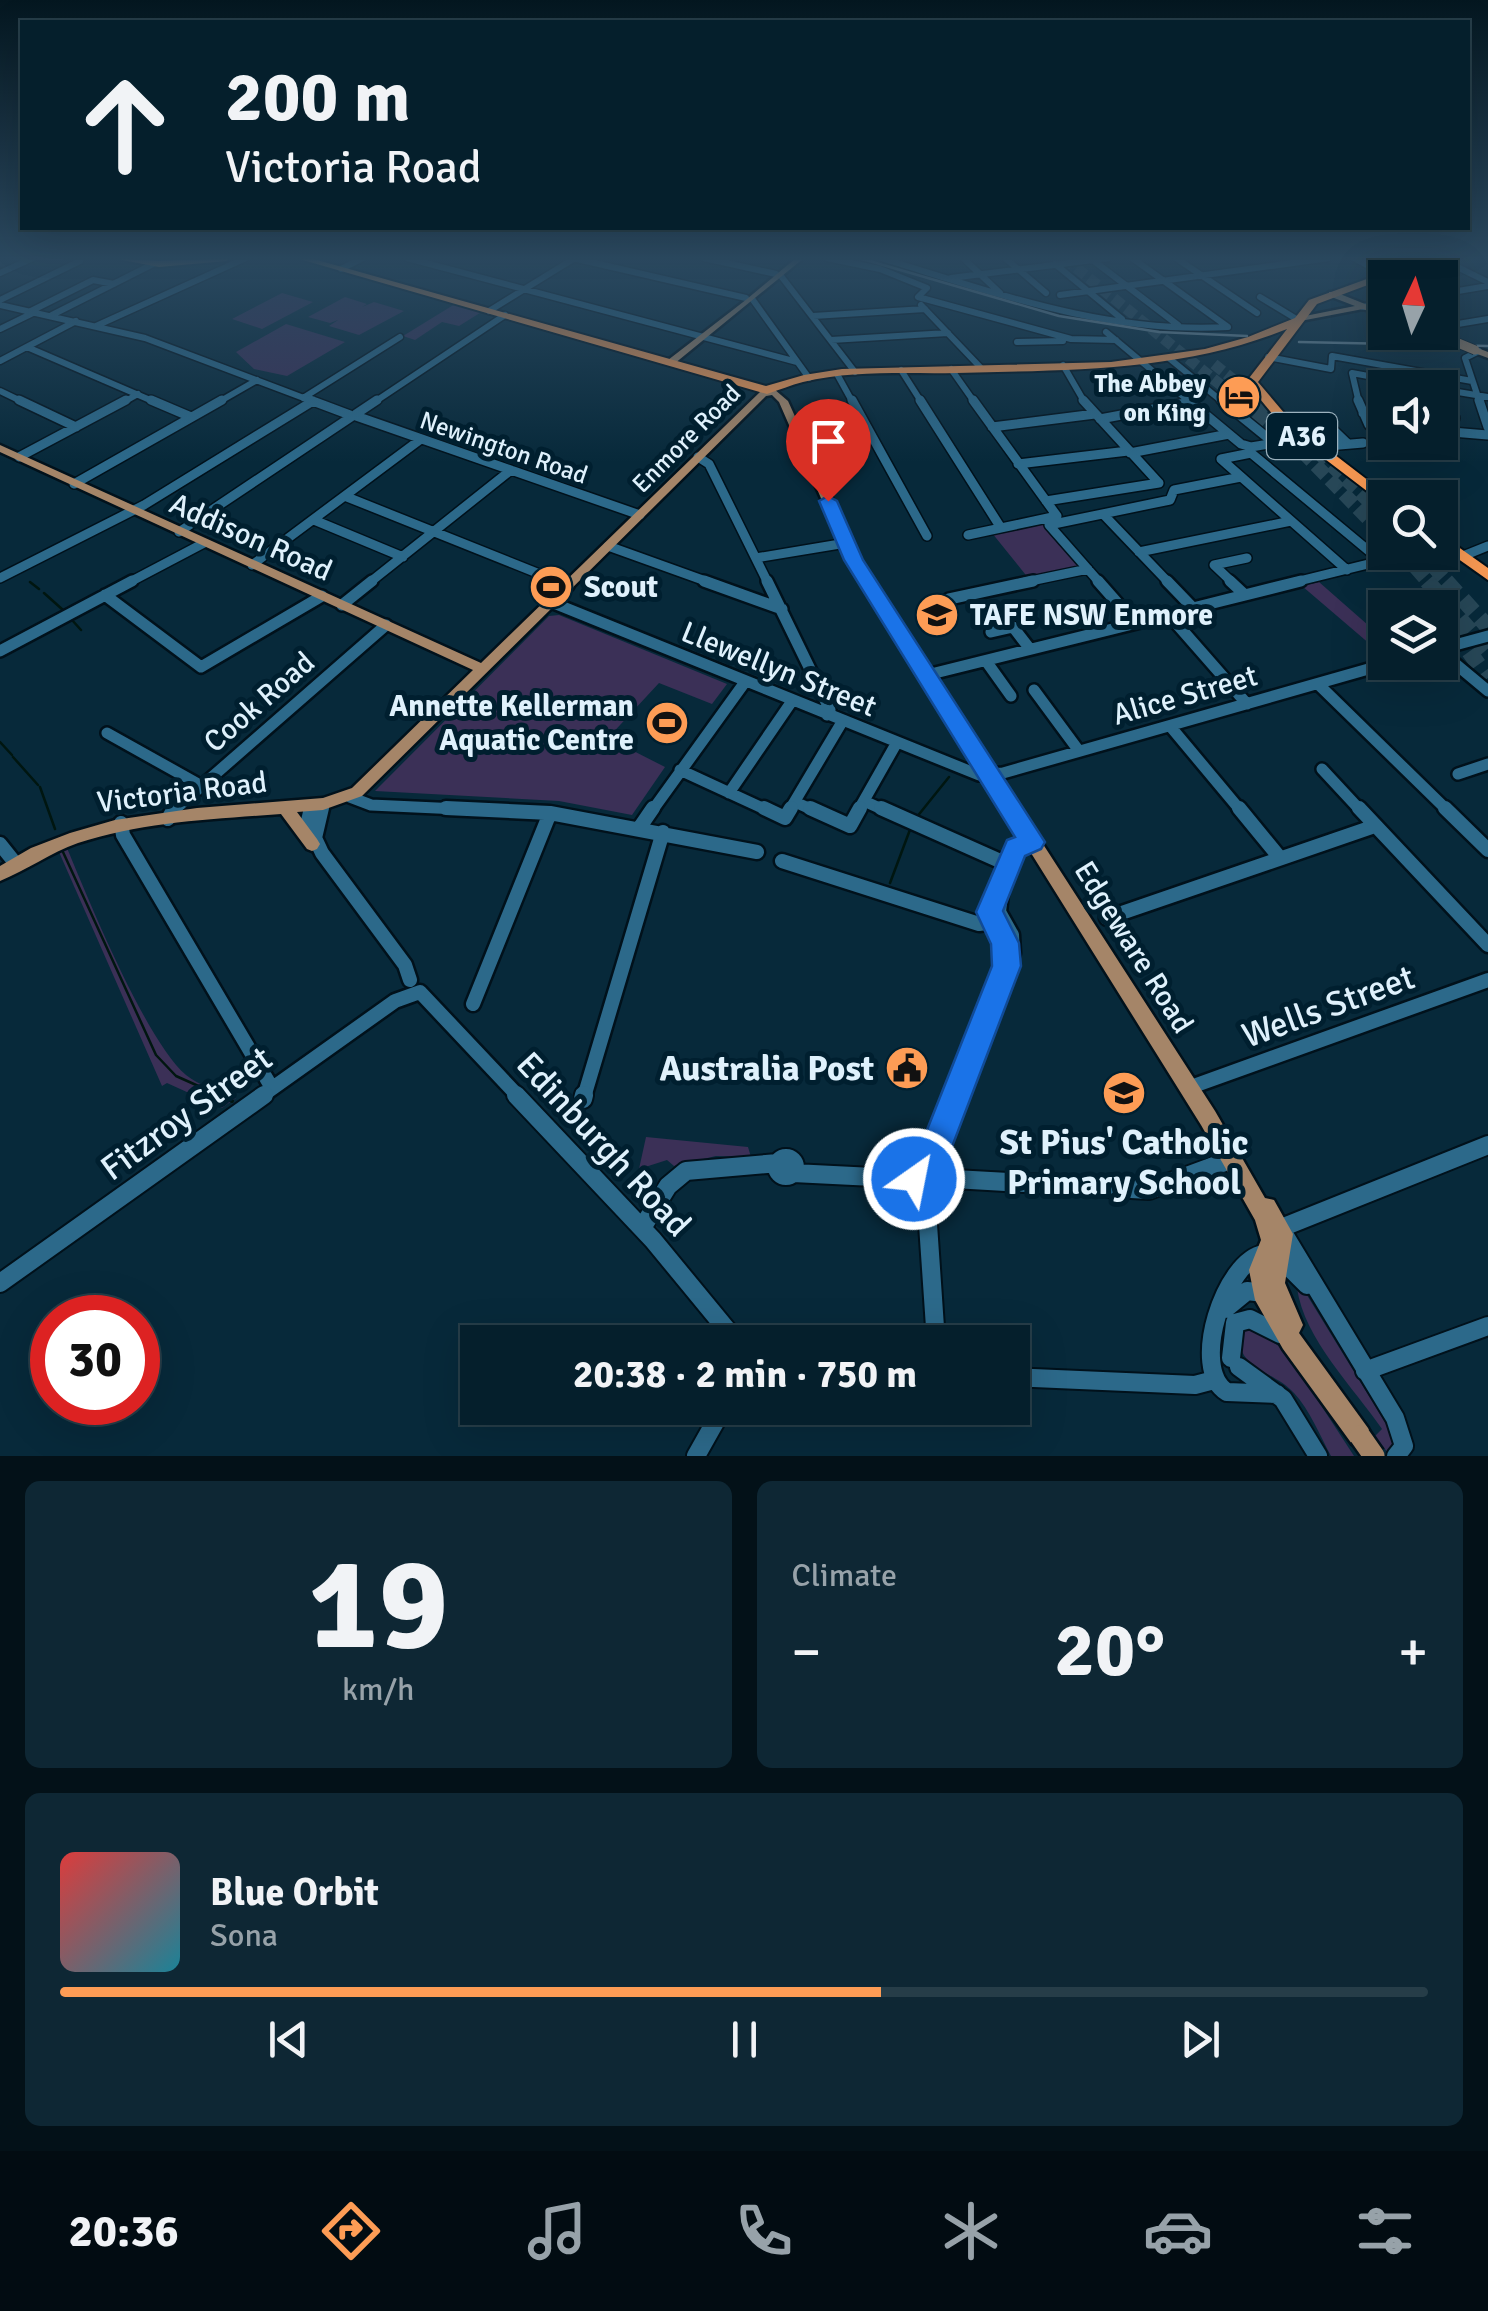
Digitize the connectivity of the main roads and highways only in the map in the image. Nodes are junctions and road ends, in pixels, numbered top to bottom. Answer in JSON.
{"nodes":[{"id":1,"x":544,"y":326,"type":"edge"},
{"id":2,"x":716,"y":326,"type":"edge"},
{"id":3,"x":1293,"y":326,"type":"edge"},
{"id":4,"x":1293,"y":326,"type":"edge"},
{"id":5,"x":1270,"y":345,"type":"junction"},
{"id":6,"x":671,"y":362,"type":"junction"},
{"id":7,"x":768,"y":390,"type":"junction"},
{"id":8,"x":782,"y":391,"type":"junction"},
{"id":9,"x":0,"y":448,"type":"edge"},
{"id":10,"x":1368,"y":485,"type":"edge"},
{"id":11,"x":1458,"y":553,"type":"edge"},
{"id":12,"x":1488,"y":575,"type":"edge"},
{"id":13,"x":498,"y":654,"type":"junction"},
{"id":14,"x":462,"y":660,"type":"junction"},
{"id":15,"x":482,"y":670,"type":"junction"},
{"id":16,"x":350,"y":796,"type":"joint"},
{"id":17,"x":285,"y":808,"type":"junction"},
{"id":18,"x":317,"y":848,"type":"road end"},
{"id":19,"x":0,"y":874,"type":"edge"},
{"id":20,"x":1211,"y":1124,"type":"junction"},
{"id":21,"x":1272,"y":1256,"type":"junction"},
{"id":22,"x":1271,"y":1296,"type":"junction"},
{"id":23,"x":1311,"y":1366,"type":"junction"},
{"id":24,"x":1367,"y":1446,"type":"edge"}],
"edges":[{"from":1,"to":6,"type":"highway"},
{"from":2,"to":6,"type":"main road"},
{"from":3,"to":5,"type":"highway"},
{"from":4,"to":5,"type":"highway","name":"Enmore Road"},
{"from":5,"to":8,"type":"highway","name":"Enmore Road"},
{"from":5,"to":10,"type":"highway","number":"A36"},
{"from":6,"to":7,"type":"highway"},
{"from":7,"to":8,"type":"highway","name":"Enmore Road"},
{"from":7,"to":13,"type":"main road","name":"Enmore Road"},
{"from":8,"to":20,"type":"main road","name":"Edgeware Road"},
{"from":9,"to":14,"type":"main road","name":"Addison Road"},
{"from":11,"to":12,"type":"highway"},
{"from":13,"to":14,"type":"main road"},
{"from":13,"to":15,"type":"main road","name":"Enmore Road"},
{"from":14,"to":15,"type":"main road","name":"Addison Road"},
{"from":15,"to":16,"type":"main road","name":"Enmore Road"},
{"from":16,"to":17,"type":"main road","name":"Victoria Road"},
{"from":17,"to":18,"type":"main road"},
{"from":17,"to":19,"type":"main road","name":"Victoria Road"},
{"from":20,"to":21,"type":"main road"},
{"from":20,"to":21,"type":"main road"},
{"from":21,"to":22,"type":"main road"},
{"from":22,"to":23,"type":"main road"},
{"from":22,"to":23,"type":"main road"},
{"from":23,"to":24,"type":"main road"}]}
